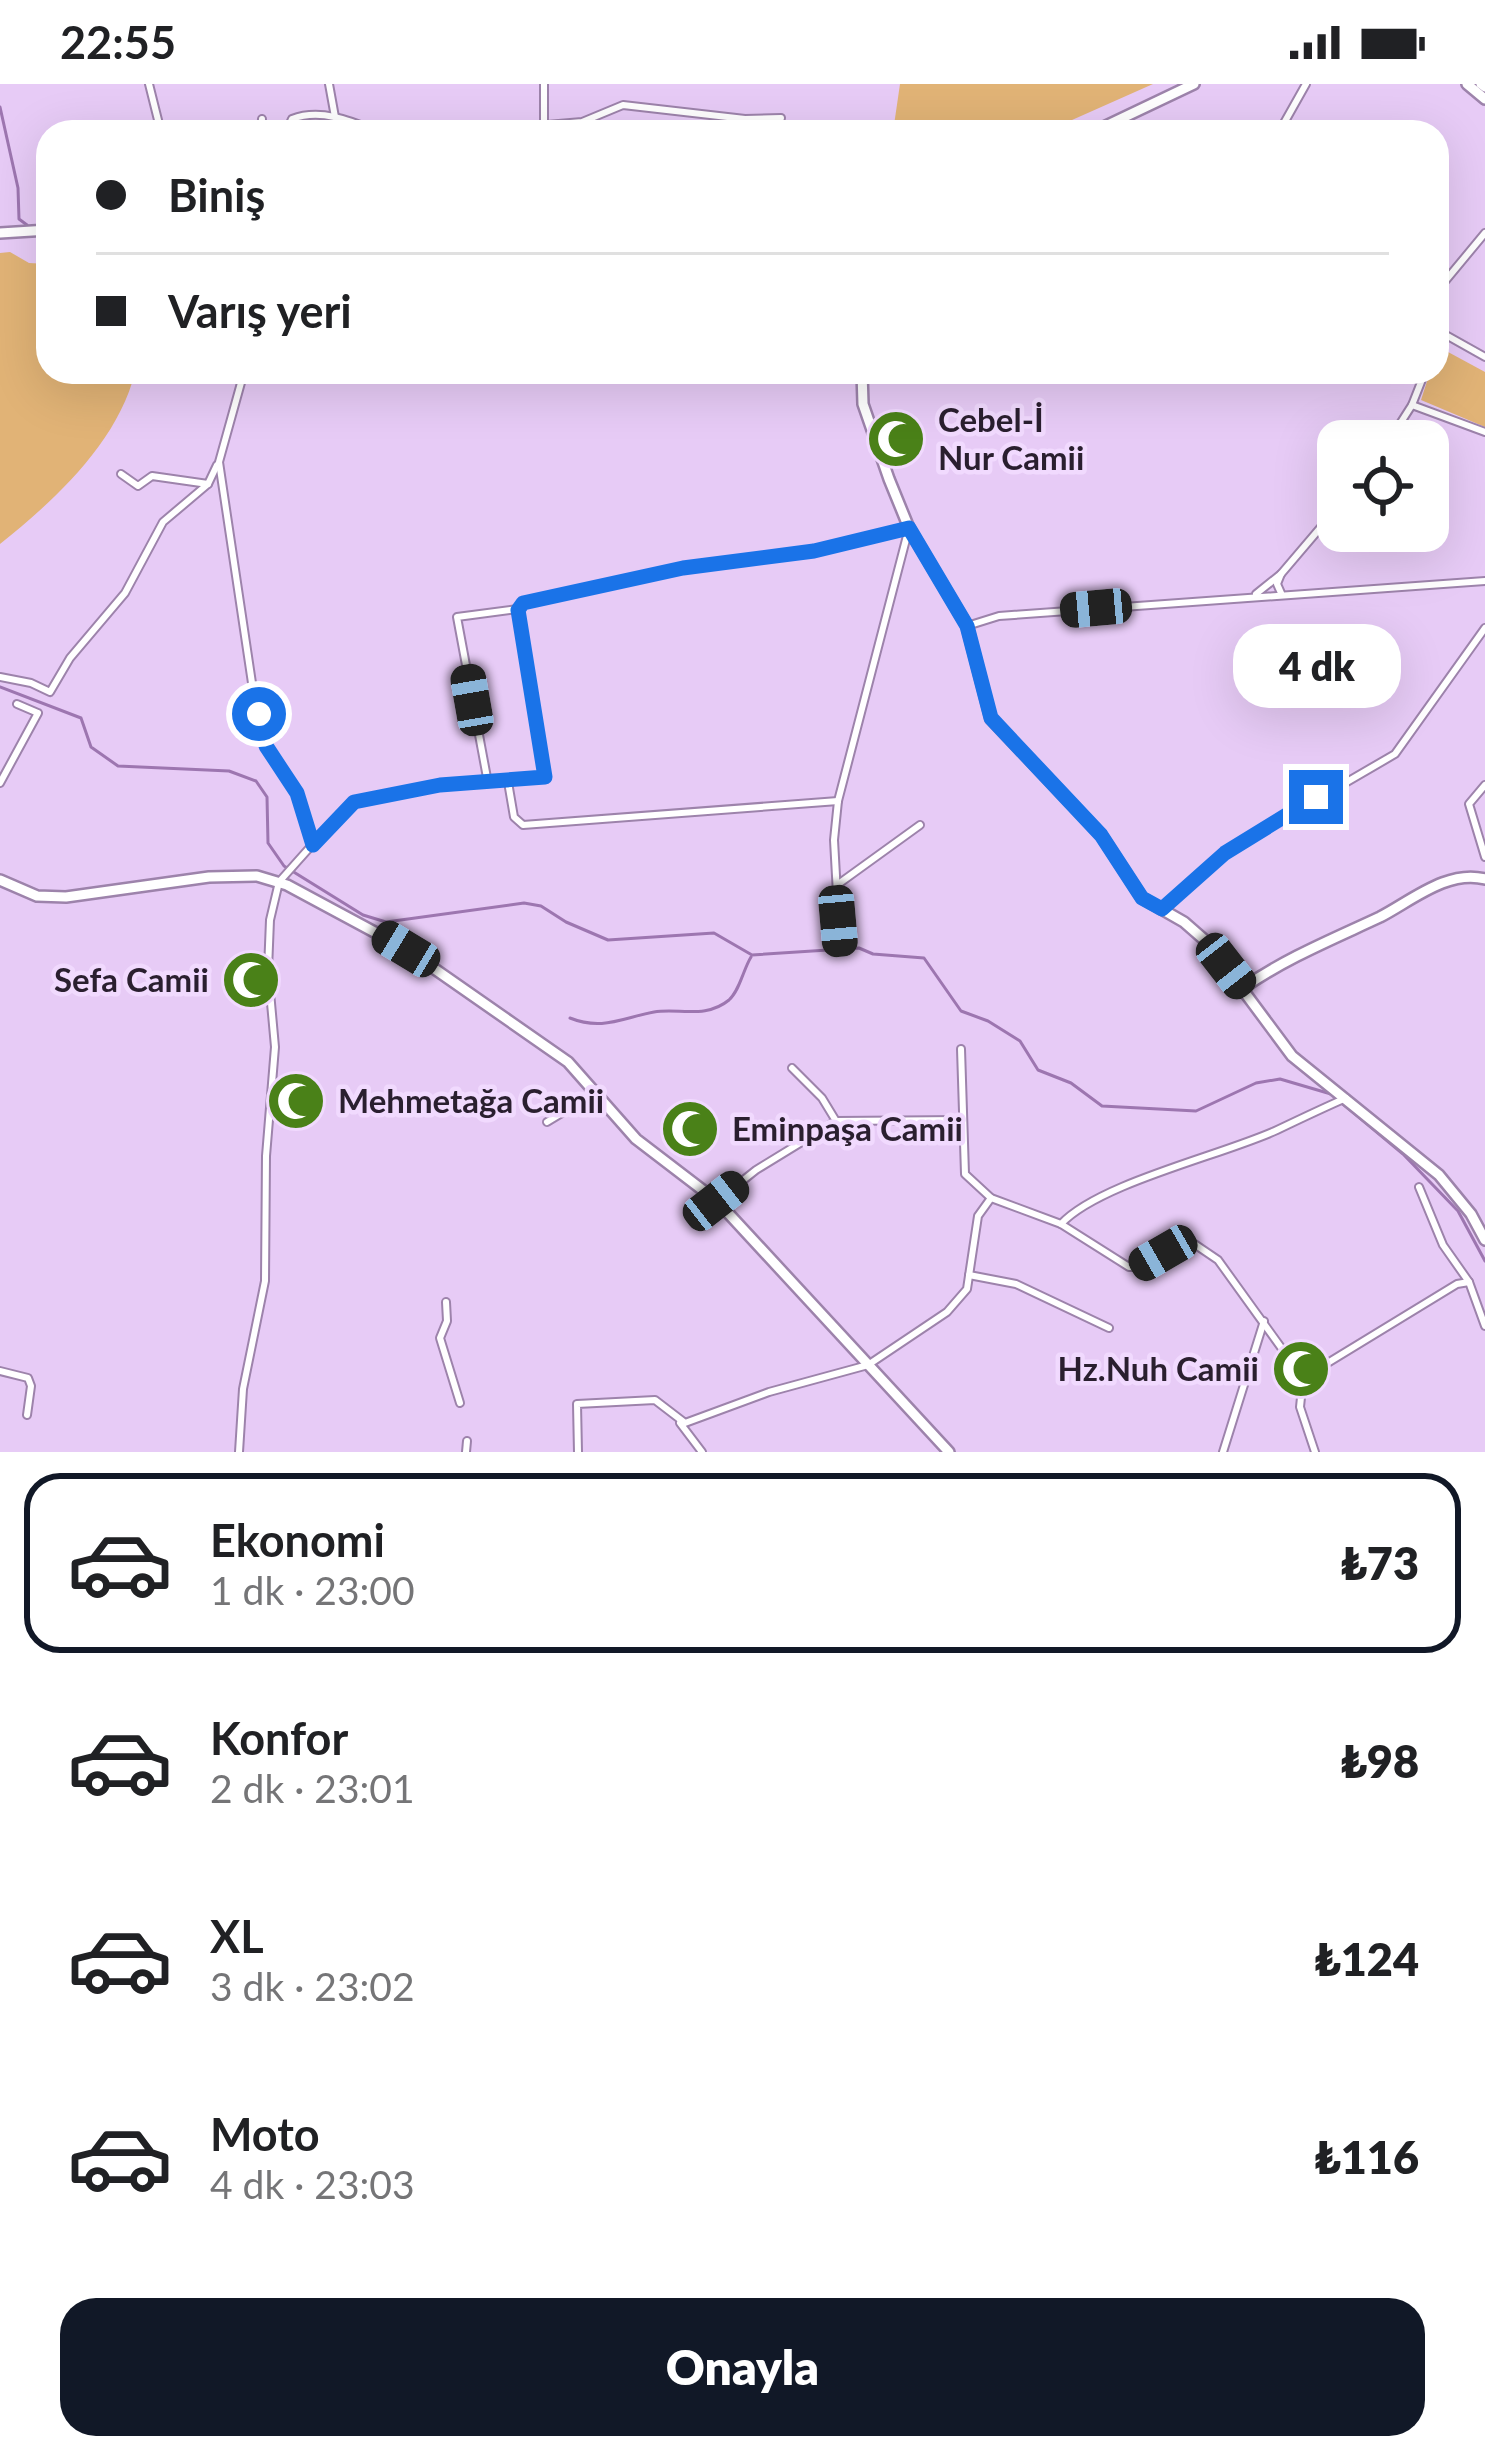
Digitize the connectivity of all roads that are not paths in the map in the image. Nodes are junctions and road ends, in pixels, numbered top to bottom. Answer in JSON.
{"nodes":[{"id":1,"x":149,"y":84,"type":"edge"},
{"id":2,"x":329,"y":84,"type":"edge"},
{"id":3,"x":544,"y":84,"type":"edge"},
{"id":4,"x":1194,"y":84,"type":"edge"},
{"id":5,"x":1306,"y":84,"type":"edge"},
{"id":6,"x":1467,"y":84,"type":"edge"},
{"id":7,"x":1485,"y":99,"type":"edge"},
{"id":8,"x":334,"y":117,"type":"junction"},
{"id":9,"x":781,"y":118,"type":"dead end"},
{"id":10,"x":158,"y":120,"type":"edge"},
{"id":11,"x":292,"y":120,"type":"edge"},
{"id":12,"x":343,"y":120,"type":"edge"},
{"id":13,"x":544,"y":120,"type":"edge"},
{"id":14,"x":587,"y":120,"type":"edge"},
{"id":15,"x":1119,"y":120,"type":"edge"},
{"id":16,"x":1286,"y":120,"type":"edge"},
{"id":17,"x":36,"y":230,"type":"edge"},
{"id":18,"x":0,"y":232,"type":"edge"},
{"id":19,"x":1485,"y":232,"type":"edge"},
{"id":20,"x":1449,"y":276,"type":"edge"},
{"id":21,"x":1449,"y":337,"type":"edge"},
{"id":22,"x":1485,"y":357,"type":"edge"},
{"id":23,"x":241,"y":384,"type":"edge"},
{"id":24,"x":862,"y":384,"type":"edge"},
{"id":25,"x":1420,"y":384,"type":"edge"},
{"id":26,"x":1412,"y":405,"type":"junction"},
{"id":27,"x":1402,"y":420,"type":"edge"},
{"id":28,"x":1485,"y":432,"type":"edge"},
{"id":29,"x":219,"y":462,"type":"junction"},
{"id":30,"x":121,"y":474,"type":"dead end"},
{"id":31,"x":208,"y":484,"type":"junction"},
{"id":32,"x":909,"y":528,"type":"junction"},
{"id":33,"x":1317,"y":532,"type":"edge"},
{"id":34,"x":1281,"y":574,"type":"junction"},
{"id":35,"x":1485,"y":581,"type":"edge"},
{"id":36,"x":1284,"y":595,"type":"junction"},
{"id":37,"x":1253,"y":597,"type":"junction"},
{"id":38,"x":518,"y":610,"type":"junction"},
{"id":39,"x":967,"y":626,"type":"junction"},
{"id":40,"x":1485,"y":628,"type":"edge"},
{"id":41,"x":0,"y":677,"type":"edge"},
{"id":42,"x":17,"y":704,"type":"dead end"},
{"id":43,"x":508,"y":782,"type":"junction"},
{"id":44,"x":0,"y":783,"type":"edge"},
{"id":45,"x":488,"y":783,"type":"junction"},
{"id":46,"x":1485,"y":785,"type":"edge"},
{"id":47,"x":838,"y":801,"type":"junction"},
{"id":48,"x":920,"y":825,"type":"dead end"},
{"id":49,"x":313,"y":845,"type":"junction"},
{"id":50,"x":1485,"y":857,"type":"edge"},
{"id":51,"x":282,"y":879,"type":"junction"},
{"id":52,"x":1485,"y":879,"type":"edge"},
{"id":53,"x":0,"y":880,"type":"edge"},
{"id":54,"x":837,"y":886,"type":"junction"},
{"id":55,"x":1162,"y":909,"type":"junction"},
{"id":56,"x":840,"y":948,"type":"dead end"},
{"id":57,"x":1244,"y":988,"type":"junction"},
{"id":58,"x":961,"y":1049,"type":"dead end"},
{"id":59,"x":792,"y":1068,"type":"dead end"},
{"id":60,"x":596,"y":1093,"type":"junction"},
{"id":61,"x":1346,"y":1098,"type":"junction"},
{"id":62,"x":836,"y":1120,"type":"junction"},
{"id":63,"x":962,"y":1120,"type":"junction"},
{"id":64,"x":547,"y":1122,"type":"dead end"},
{"id":65,"x":1419,"y":1187,"type":"dead end"},
{"id":66,"x":991,"y":1198,"type":"junction"},
{"id":67,"x":716,"y":1201,"type":"junction"},
{"id":68,"x":1061,"y":1224,"type":"junction"},
{"id":69,"x":1485,"y":1240,"type":"edge"},
{"id":70,"x":969,"y":1275,"type":"junction"},
{"id":71,"x":1469,"y":1282,"type":"junction"},
{"id":72,"x":446,"y":1302,"type":"dead end"},
{"id":73,"x":1264,"y":1321,"type":"junction"},
{"id":74,"x":1485,"y":1326,"type":"edge"},
{"id":75,"x":1109,"y":1328,"type":"dead end"},
{"id":76,"x":868,"y":1365,"type":"junction"},
{"id":77,"x":0,"y":1371,"type":"edge"},
{"id":78,"x":1303,"y":1378,"type":"junction"},
{"id":79,"x":460,"y":1403,"type":"dead end"},
{"id":80,"x":27,"y":1415,"type":"dead end"},
{"id":81,"x":677,"y":1420,"type":"junction"},
{"id":82,"x":467,"y":1442,"type":"dead end"},
{"id":83,"x":238,"y":1452,"type":"edge"},
{"id":84,"x":466,"y":1452,"type":"edge"},
{"id":85,"x":578,"y":1452,"type":"edge"},
{"id":86,"x":702,"y":1452,"type":"edge"},
{"id":87,"x":949,"y":1452,"type":"edge"},
{"id":88,"x":1223,"y":1452,"type":"edge"},
{"id":89,"x":1315,"y":1452,"type":"edge"}],
"edges":[{"from":1,"to":10,"type":"street"},
{"from":2,"to":8,"type":"street"},
{"from":3,"to":13,"type":"street"},
{"from":4,"to":15,"type":"street"},
{"from":5,"to":16,"type":"street"},
{"from":6,"to":7,"type":"street"},
{"from":8,"to":11,"type":"street"},
{"from":8,"to":12,"type":"street"},
{"from":9,"to":14,"type":"street"},
{"from":17,"to":18,"type":"street"},
{"from":19,"to":20,"type":"street"},
{"from":21,"to":22,"type":"street"},
{"from":23,"to":29,"type":"street"},
{"from":24,"to":32,"type":"street"},
{"from":25,"to":26,"type":"street"},
{"from":26,"to":27,"type":"street"},
{"from":26,"to":28,"type":"street"},
{"from":29,"to":31,"type":"street"},
{"from":29,"to":49,"type":"street"},
{"from":30,"to":31,"type":"street"},
{"from":31,"to":41,"type":"street"},
{"from":32,"to":38,"type":"street"},
{"from":32,"to":39,"type":"street"},
{"from":32,"to":47,"type":"street"},
{"from":33,"to":34,"type":"street"},
{"from":34,"to":36,"type":"street"},
{"from":34,"to":37,"type":"street"},
{"from":35,"to":36,"type":"street"},
{"from":36,"to":37,"type":"street"},
{"from":37,"to":39,"type":"street"},
{"from":38,"to":43,"type":"street"},
{"from":38,"to":45,"type":"street"},
{"from":39,"to":55,"type":"street"},
{"from":40,"to":55,"type":"street"},
{"from":42,"to":44,"type":"street"},
{"from":43,"to":45,"type":"street"},
{"from":43,"to":47,"type":"street"},
{"from":45,"to":49,"type":"street"},
{"from":46,"to":50,"type":"street"},
{"from":47,"to":54,"type":"street"},
{"from":48,"to":54,"type":"street"},
{"from":49,"to":51,"type":"street"},
{"from":51,"to":53,"type":"street"},
{"from":51,"to":60,"type":"street"},
{"from":51,"to":83,"type":"street"},
{"from":52,"to":57,"type":"street"},
{"from":54,"to":56,"type":"street"},
{"from":55,"to":57,"type":"street"},
{"from":57,"to":61,"type":"street"},
{"from":58,"to":63,"type":"street"},
{"from":59,"to":62,"type":"street"},
{"from":60,"to":64,"type":"street"},
{"from":60,"to":67,"type":"street"},
{"from":61,"to":68,"type":"street"},
{"from":61,"to":69,"type":"street"},
{"from":62,"to":63,"type":"street"},
{"from":62,"to":67,"type":"street"},
{"from":63,"to":66,"type":"street"},
{"from":65,"to":71,"type":"street"},
{"from":66,"to":68,"type":"street"},
{"from":66,"to":70,"type":"street"},
{"from":67,"to":76,"type":"street"},
{"from":68,"to":73,"type":"street"},
{"from":70,"to":75,"type":"street"},
{"from":70,"to":76,"type":"street"},
{"from":71,"to":74,"type":"street"},
{"from":71,"to":78,"type":"street"},
{"from":72,"to":79,"type":"street"},
{"from":73,"to":78,"type":"street"},
{"from":73,"to":88,"type":"street"},
{"from":76,"to":81,"type":"street"},
{"from":76,"to":87,"type":"street"},
{"from":77,"to":80,"type":"street"},
{"from":78,"to":89,"type":"street"},
{"from":81,"to":85,"type":"street"},
{"from":81,"to":86,"type":"street"},
{"from":82,"to":84,"type":"street"}]}
